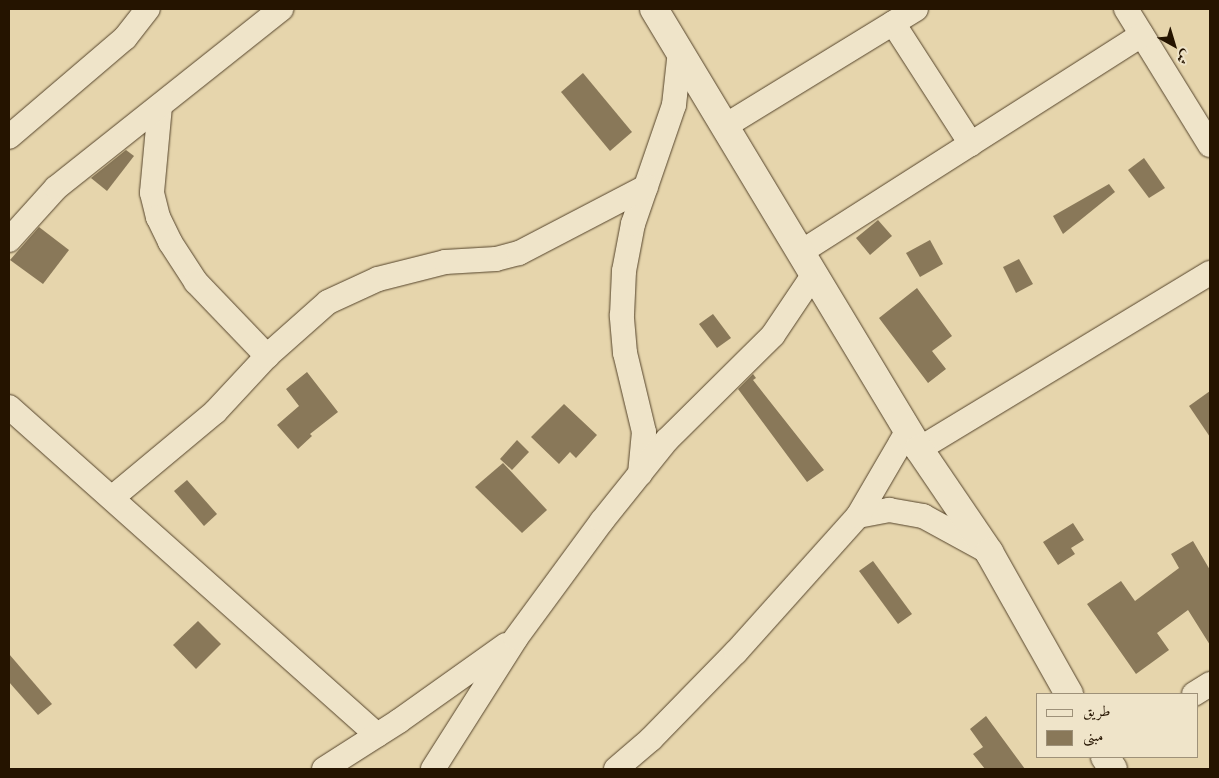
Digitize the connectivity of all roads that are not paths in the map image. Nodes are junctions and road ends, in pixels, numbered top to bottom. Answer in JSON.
{"nodes":[{"id":1,"x":148,"y":9,"type":"edge"},
{"id":2,"x":281,"y":9,"type":"edge"},
{"id":3,"x":654,"y":9,"type":"edge"},
{"id":4,"x":916,"y":9,"type":"edge"},
{"id":5,"x":1126,"y":9,"type":"edge"},
{"id":6,"x":893,"y":23,"type":"junction"},
{"id":7,"x":1142,"y":35,"type":"junction"},
{"id":8,"x":680,"y":51,"type":"junction"},
{"id":9,"x":160,"y":106,"type":"junction"},
{"id":10,"x":725,"y":126,"type":"junction"},
{"id":11,"x":9,"y":137,"type":"edge"},
{"id":12,"x":971,"y":144,"type":"junction"},
{"id":13,"x":1210,"y":144,"type":"edge"},
{"id":14,"x":646,"y":187,"type":"junction"},
{"id":15,"x":9,"y":240,"type":"edge"},
{"id":16,"x":807,"y":263,"type":"junction"},
{"id":17,"x":1210,"y":273,"type":"edge"},
{"id":18,"x":268,"y":356,"type":"junction"},
{"id":19,"x":9,"y":407,"type":"edge"},
{"id":20,"x":913,"y":439,"type":"junction"},
{"id":21,"x":640,"y":474,"type":"junction"},
{"id":22,"x":113,"y":498,"type":"junction"},
{"id":23,"x":858,"y":516,"type":"junction"},
{"id":24,"x":989,"y":552,"type":"junction"},
{"id":25,"x":516,"y":638,"type":"junction"},
{"id":26,"x":1210,"y":684,"type":"edge"},
{"id":27,"x":1068,"y":693,"type":"edge"},
{"id":28,"x":1196,"y":693,"type":"edge"},
{"id":29,"x":377,"y":735,"type":"junction"},
{"id":30,"x":1106,"y":758,"type":"edge"},
{"id":31,"x":324,"y":769,"type":"edge"},
{"id":32,"x":433,"y":769,"type":"edge"},
{"id":33,"x":616,"y":769,"type":"edge"},
{"id":34,"x":1113,"y":769,"type":"edge"}],
"edges":[{"from":1,"to":11,"type":"street"},
{"from":2,"to":9,"type":"street"},
{"from":3,"to":8,"type":"street"},
{"from":4,"to":6,"type":"street"},
{"from":5,"to":7,"type":"street"},
{"from":6,"to":10,"type":"street"},
{"from":6,"to":12,"type":"street"},
{"from":7,"to":12,"type":"street"},
{"from":7,"to":13,"type":"street"},
{"from":8,"to":10,"type":"street"},
{"from":8,"to":14,"type":"street"},
{"from":9,"to":15,"type":"street"},
{"from":9,"to":18,"type":"street"},
{"from":10,"to":16,"type":"street"},
{"from":12,"to":16,"type":"street"},
{"from":14,"to":18,"type":"street"},
{"from":14,"to":21,"type":"street"},
{"from":16,"to":20,"type":"street"},
{"from":16,"to":21,"type":"street"},
{"from":17,"to":20,"type":"street"},
{"from":18,"to":22,"type":"street"},
{"from":19,"to":22,"type":"street"},
{"from":20,"to":23,"type":"street"},
{"from":20,"to":24,"type":"street"},
{"from":21,"to":25,"type":"street"},
{"from":22,"to":29,"type":"street"},
{"from":23,"to":24,"type":"street"},
{"from":23,"to":33,"type":"street"},
{"from":24,"to":27,"type":"street"},
{"from":25,"to":29,"type":"street"},
{"from":25,"to":32,"type":"street"},
{"from":26,"to":28,"type":"street"},
{"from":29,"to":31,"type":"street"},
{"from":30,"to":34,"type":"street"}]}
